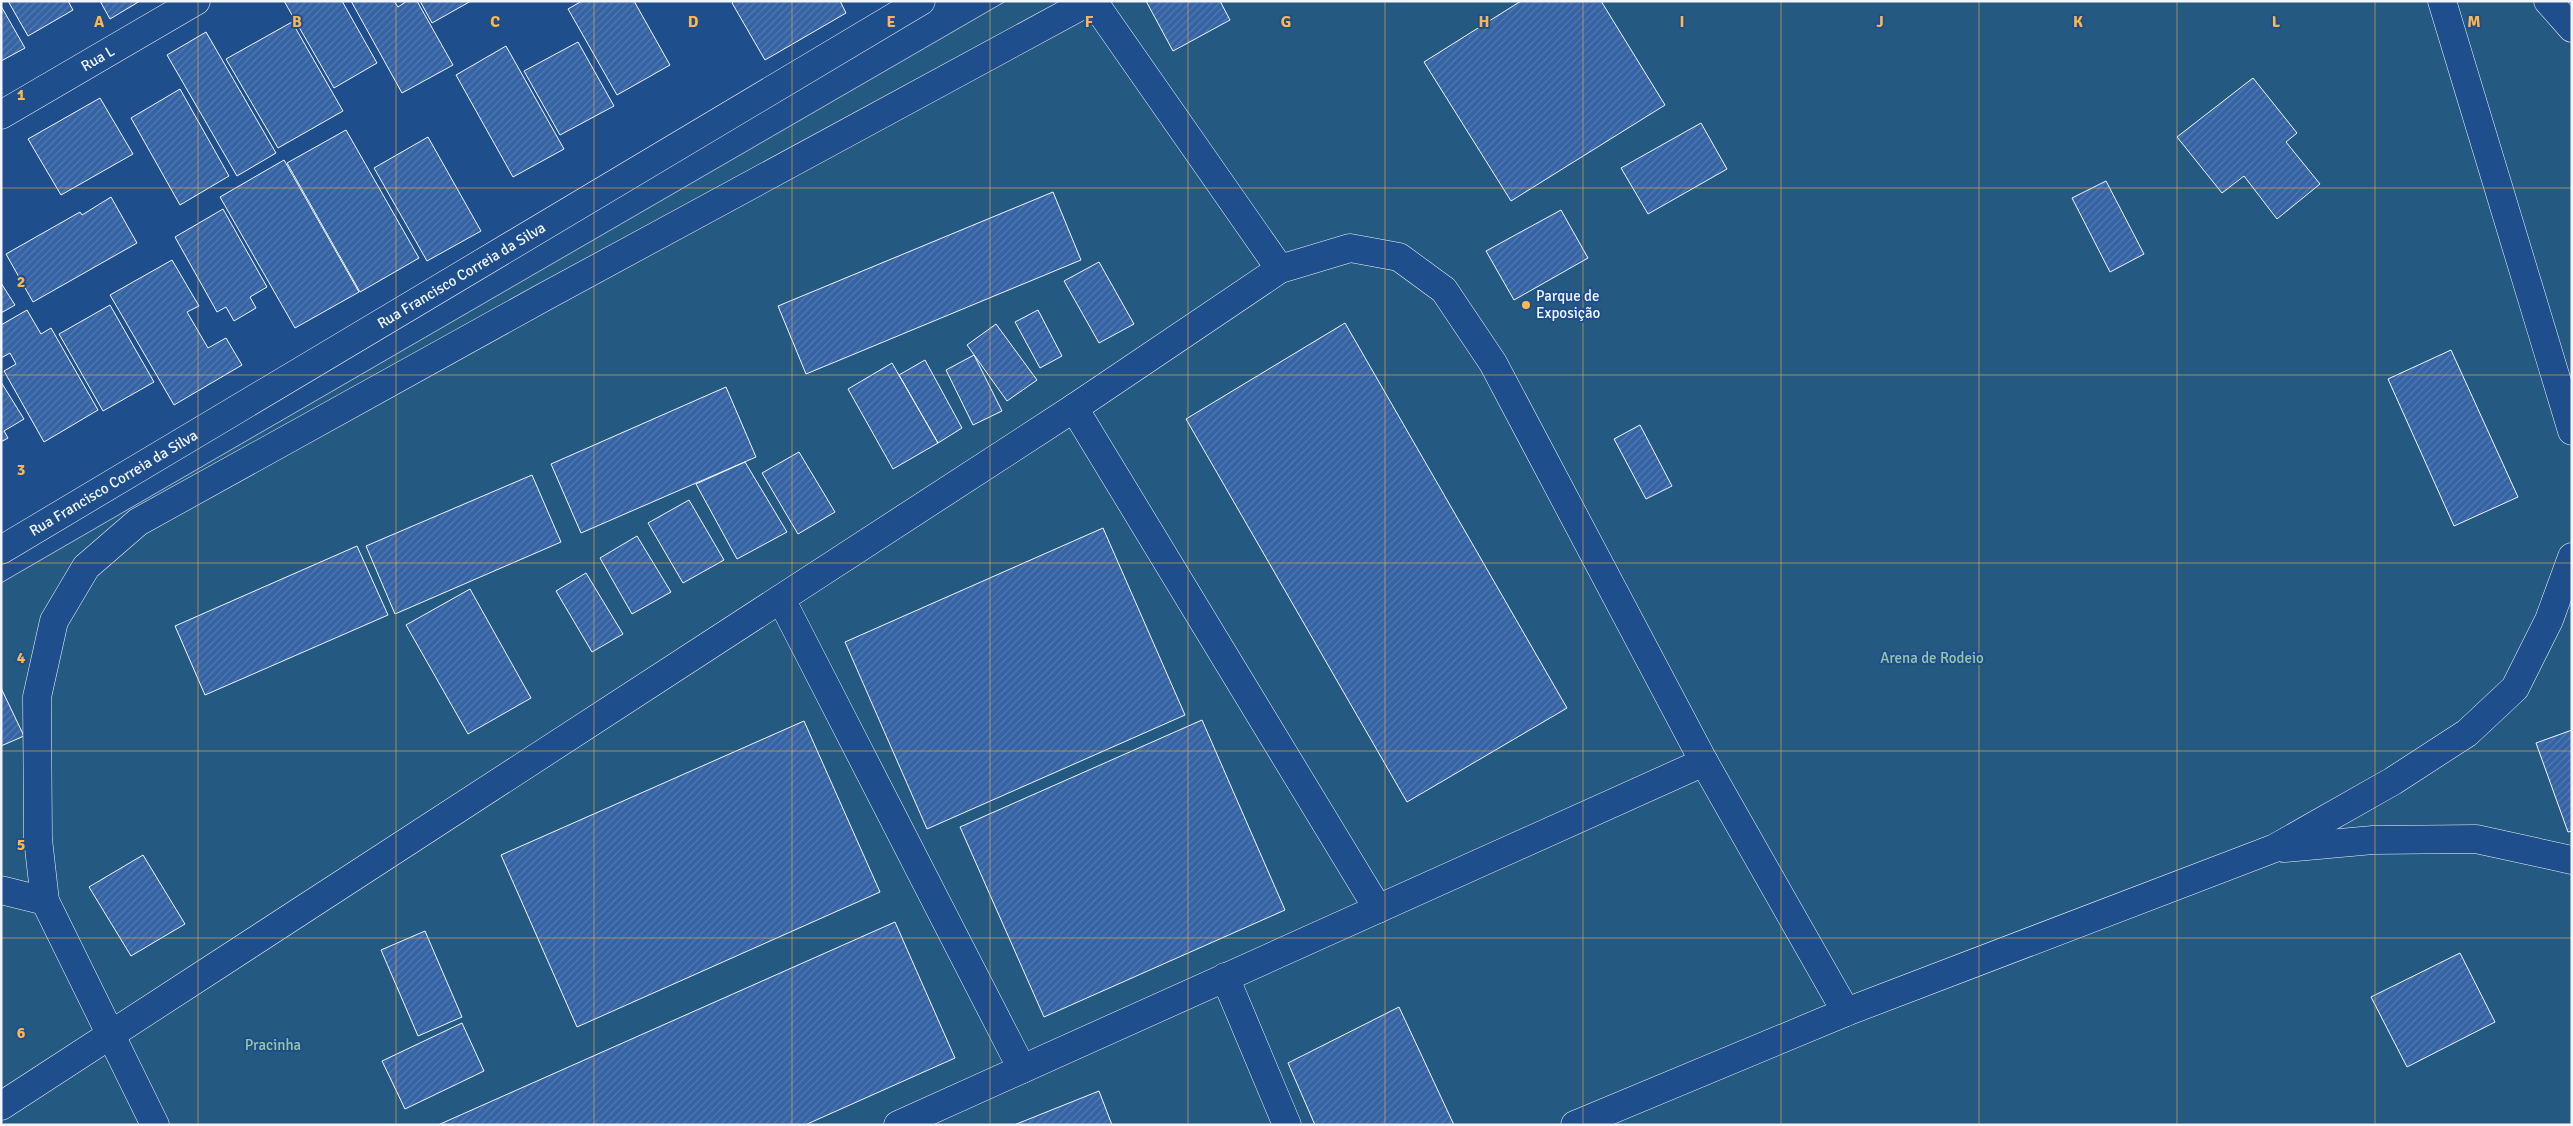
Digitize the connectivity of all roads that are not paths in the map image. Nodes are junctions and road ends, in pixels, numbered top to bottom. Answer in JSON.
{"nodes":[{"id":1,"x":196,"y":1,"type":"edge"},
{"id":2,"x":921,"y":1,"type":"edge"},
{"id":3,"x":1092,"y":1,"type":"edge"},
{"id":4,"x":2442,"y":1,"type":"edge"},
{"id":5,"x":2548,"y":1,"type":"edge"},
{"id":6,"x":2572,"y":28,"type":"edge"},
{"id":7,"x":1,"y":115,"type":"edge"},
{"id":8,"x":1280,"y":269,"type":"junction"},
{"id":9,"x":1074,"y":408,"type":"junction"},
{"id":10,"x":2572,"y":432,"type":"edge"},
{"id":11,"x":1,"y":550,"type":"edge"},
{"id":12,"x":2572,"y":558,"type":"edge"},
{"id":13,"x":782,"y":599,"type":"junction"},
{"id":14,"x":1704,"y":762,"type":"junction"},
{"id":15,"x":2275,"y":848,"type":"junction"},
{"id":16,"x":2572,"y":860,"type":"edge"},
{"id":17,"x":1,"y":890,"type":"edge"},
{"id":18,"x":45,"y":901,"type":"junction"},
{"id":19,"x":1378,"y":909,"type":"junction"},
{"id":20,"x":1226,"y":978,"type":"junction"},
{"id":21,"x":1846,"y":1012,"type":"junction"},
{"id":22,"x":110,"y":1036,"type":"junction"},
{"id":23,"x":1022,"y":1069,"type":"junction"},
{"id":24,"x":1,"y":1106,"type":"edge"},
{"id":25,"x":155,"y":1125,"type":"edge"},
{"id":26,"x":898,"y":1125,"type":"edge"},
{"id":27,"x":1287,"y":1125,"type":"edge"},
{"id":28,"x":1575,"y":1125,"type":"edge"}],
"edges":[{"from":1,"to":7,"type":"street","name":"Rua L"},
{"from":2,"to":11,"type":"street","name":"Rua Francisco Correia da Silva"},
{"from":3,"to":8,"type":"street"},
{"from":3,"to":18,"type":"street"},
{"from":4,"to":10,"type":"street"},
{"from":5,"to":6,"type":"street"},
{"from":8,"to":9,"type":"street"},
{"from":8,"to":14,"type":"street"},
{"from":9,"to":13,"type":"street"},
{"from":9,"to":19,"type":"street"},
{"from":12,"to":15,"type":"street"},
{"from":13,"to":22,"type":"street"},
{"from":13,"to":23,"type":"street"},
{"from":14,"to":19,"type":"street"},
{"from":14,"to":21,"type":"street"},
{"from":15,"to":16,"type":"street"},
{"from":15,"to":21,"type":"street"},
{"from":17,"to":18,"type":"street"},
{"from":18,"to":22,"type":"street"},
{"from":19,"to":20,"type":"street"},
{"from":20,"to":23,"type":"street"},
{"from":20,"to":27,"type":"street"},
{"from":21,"to":28,"type":"street"},
{"from":22,"to":24,"type":"street"},
{"from":22,"to":25,"type":"street"},
{"from":23,"to":26,"type":"street"}]}
